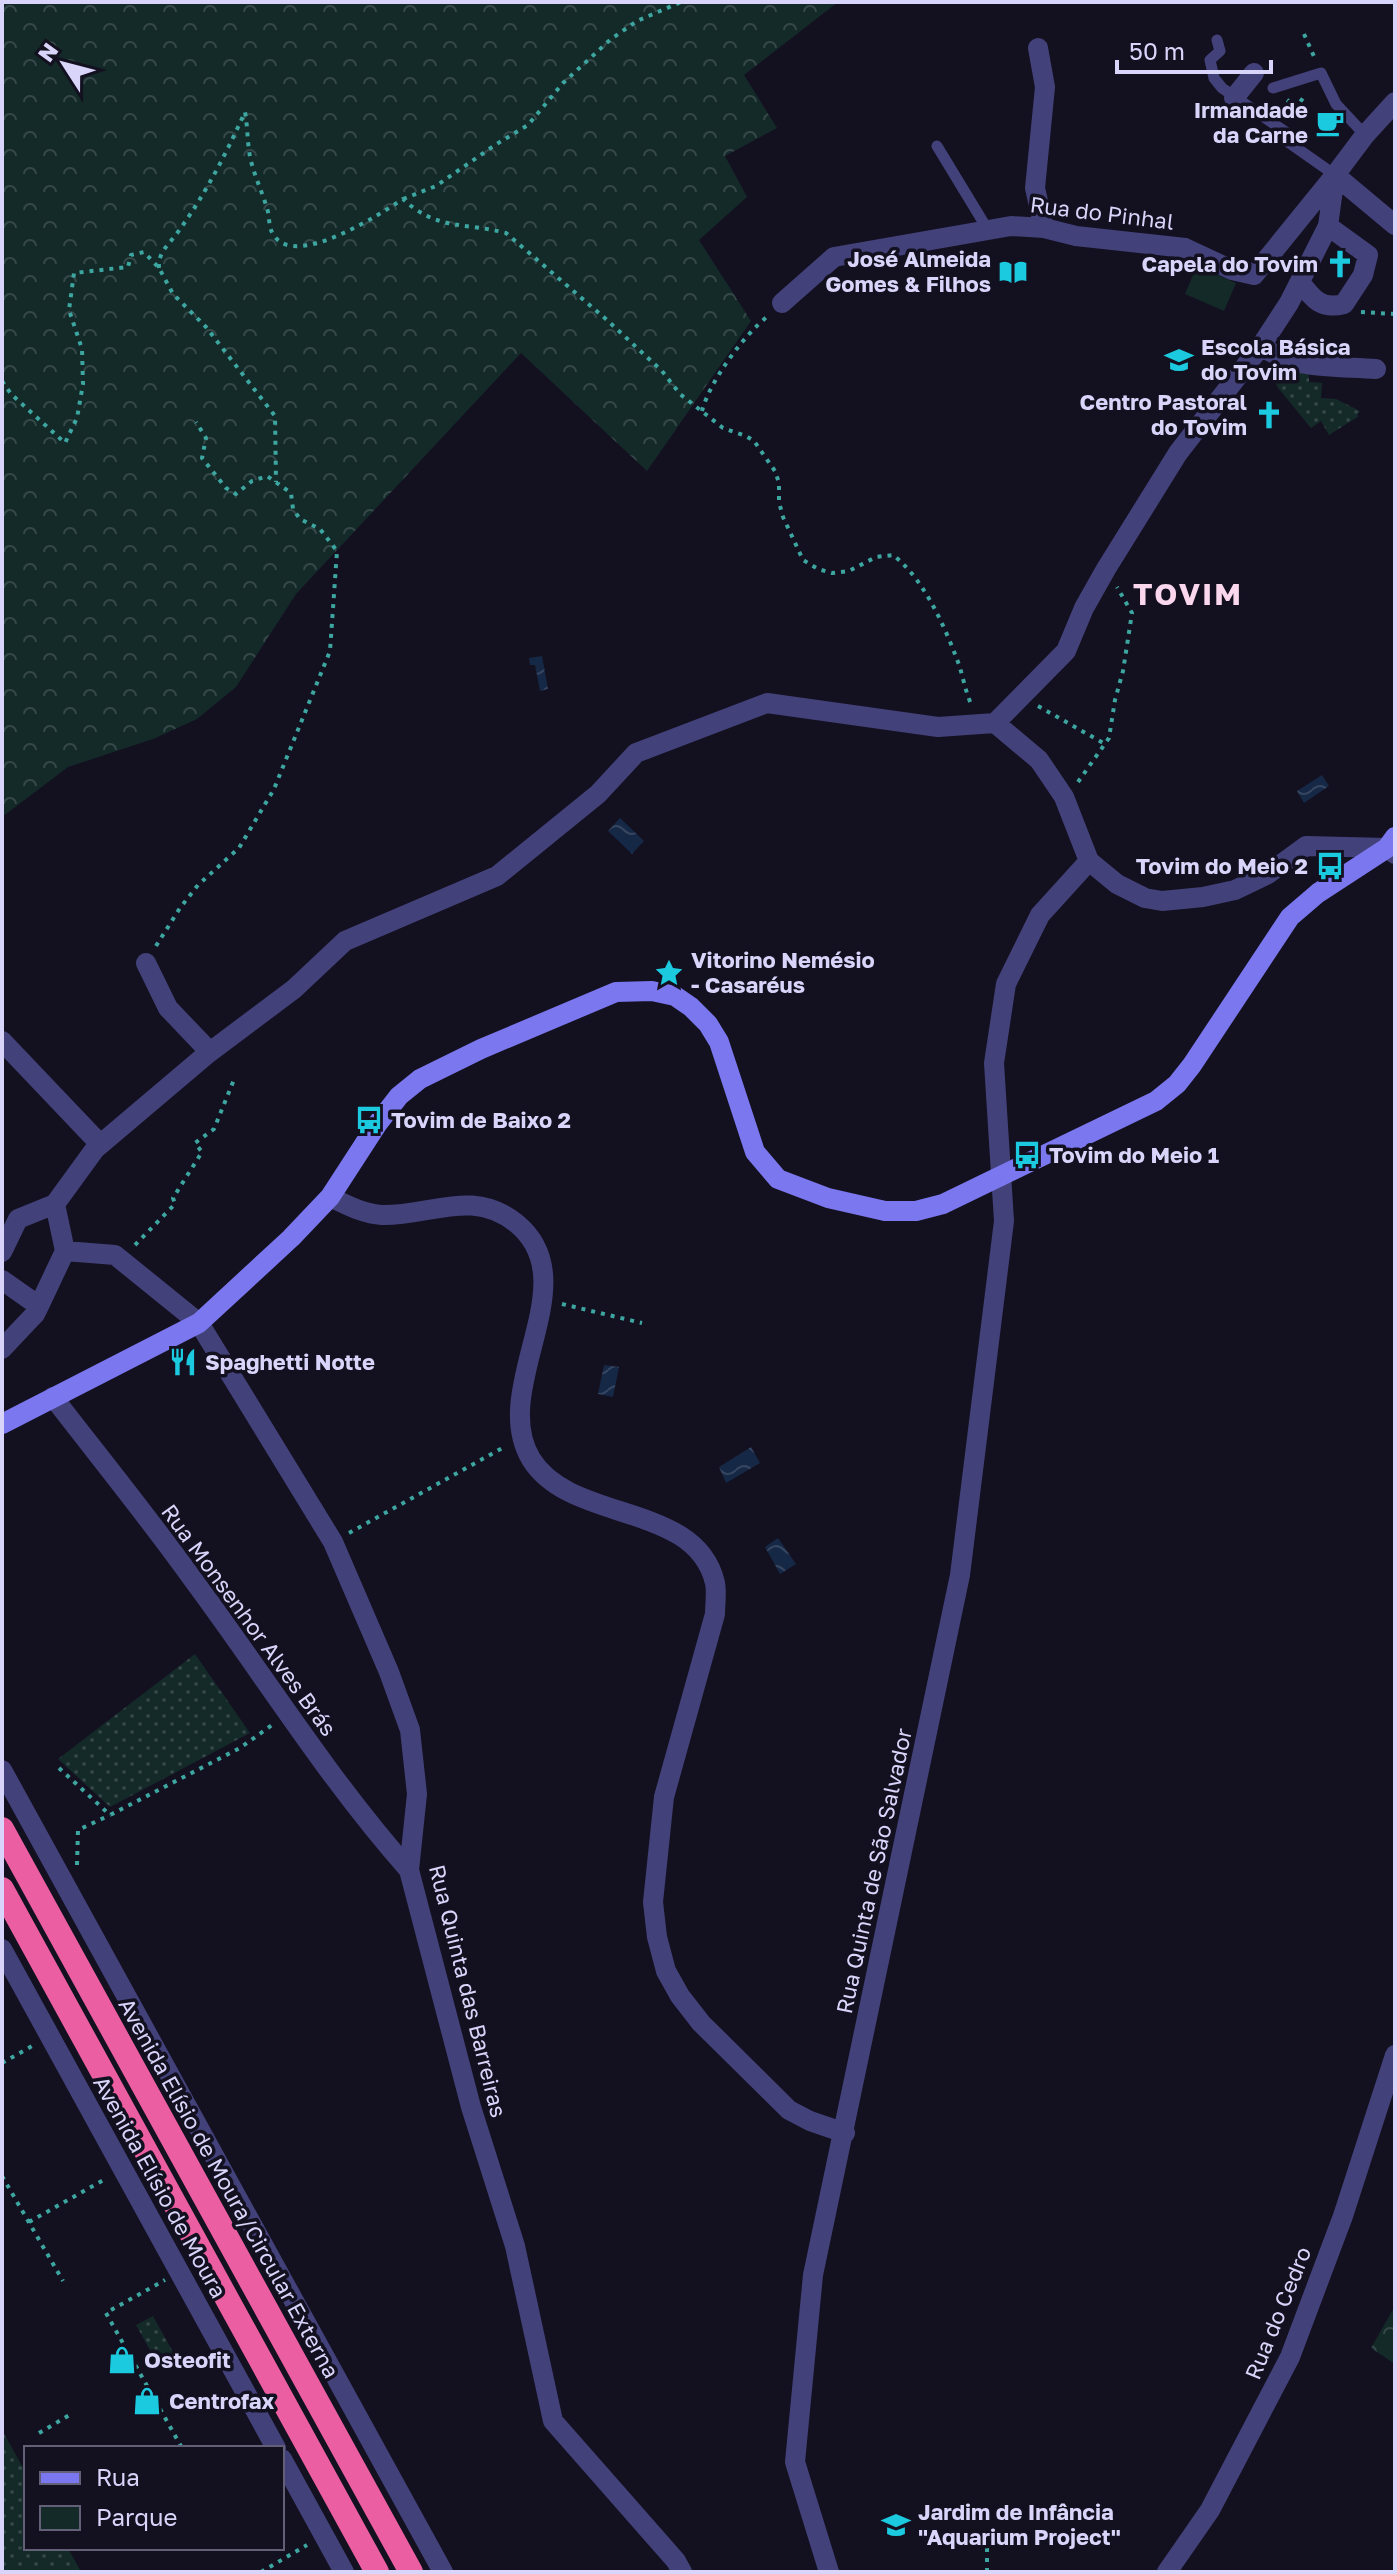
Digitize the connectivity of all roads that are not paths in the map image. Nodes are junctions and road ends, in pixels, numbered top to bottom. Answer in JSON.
{"nodes":[{"id":1,"x":1217,"y":40,"type":"dead end"},
{"id":2,"x":1038,"y":48,"type":"dead end"},
{"id":3,"x":1254,"y":73,"type":"dead end"},
{"id":4,"x":1273,"y":88,"type":"dead end"},
{"id":5,"x":1234,"y":98,"type":"junction"},
{"id":6,"x":1395,"y":102,"type":"edge"},
{"id":7,"x":1365,"y":135,"type":"junction"},
{"id":8,"x":937,"y":146,"type":"dead end"},
{"id":9,"x":1335,"y":175,"type":"junction"},
{"id":10,"x":1395,"y":225,"type":"edge"},
{"id":11,"x":1328,"y":226,"type":"junction"},
{"id":12,"x":1044,"y":228,"type":"junction"},
{"id":13,"x":988,"y":230,"type":"junction"},
{"id":14,"x":1300,"y":282,"type":"junction"},
{"id":15,"x":782,"y":303,"type":"road end"},
{"id":16,"x":1261,"y":346,"type":"junction"},
{"id":17,"x":1376,"y":369,"type":"dead end"},
{"id":18,"x":987,"y":724,"type":"junction"},
{"id":19,"x":1392,"y":846,"type":"edge"},
{"id":20,"x":1089,"y":861,"type":"junction"},
{"id":21,"x":146,"y":963,"type":"road end"},
{"id":22,"x":2,"y":1041,"type":"edge"},
{"id":23,"x":210,"y":1052,"type":"junction"},
{"id":24,"x":100,"y":1144,"type":"junction"},
{"id":25,"x":1001,"y":1175,"type":"junction"},
{"id":26,"x":330,"y":1197,"type":"junction"},
{"id":27,"x":55,"y":1204,"type":"junction"},
{"id":28,"x":65,"y":1251,"type":"junction"},
{"id":29,"x":2,"y":1252,"type":"edge"},
{"id":30,"x":2,"y":1280,"type":"edge"},
{"id":31,"x":39,"y":1306,"type":"junction"},
{"id":32,"x":199,"y":1323,"type":"junction"},
{"id":33,"x":2,"y":1349,"type":"edge"},
{"id":34,"x":53,"y":1397,"type":"junction"},
{"id":35,"x":2,"y":1424,"type":"edge"},
{"id":36,"x":2,"y":1770,"type":"edge"},
{"id":37,"x":2,"y":1829,"type":"edge"},
{"id":38,"x":409,"y":1870,"type":"junction"},
{"id":39,"x":2,"y":1889,"type":"edge"},
{"id":40,"x":2,"y":1949,"type":"edge"},
{"id":41,"x":1395,"y":2055,"type":"edge"},
{"id":42,"x":845,"y":2133,"type":"junction"},
{"id":43,"x":275,"y":2446,"type":"edge"},
{"id":44,"x":284,"y":2463,"type":"edge"},
{"id":45,"x":344,"y":2572,"type":"edge"},
{"id":46,"x":377,"y":2572,"type":"edge"},
{"id":47,"x":411,"y":2572,"type":"edge"},
{"id":48,"x":443,"y":2572,"type":"edge"},
{"id":49,"x":682,"y":2572,"type":"edge"},
{"id":50,"x":829,"y":2572,"type":"edge"},
{"id":51,"x":1167,"y":2572,"type":"edge"}],
"edges":[{"from":1,"to":5,"type":"lane"},
{"from":2,"to":12,"type":"street"},
{"from":3,"to":5,"type":"street"},
{"from":4,"to":7,"type":"lane"},
{"from":5,"to":9,"type":"lane"},
{"from":6,"to":7,"type":"street"},
{"from":7,"to":9,"type":"street"},
{"from":8,"to":13,"type":"lane"},
{"from":9,"to":10,"type":"street"},
{"from":9,"to":11,"type":"street"},
{"from":9,"to":12,"type":"street","name":"Rua do Pinhal"},
{"from":11,"to":14,"type":"street"},
{"from":11,"to":14,"type":"street"},
{"from":12,"to":13,"type":"street","name":"Rua do Pinhal"},
{"from":13,"to":15,"type":"street","name":"Rua do Pinhal"},
{"from":14,"to":16,"type":"street"},
{"from":16,"to":17,"type":"street"},
{"from":16,"to":18,"type":"street"},
{"from":18,"to":20,"type":"street"},
{"from":18,"to":23,"type":"street"},
{"from":19,"to":20,"type":"street"},
{"from":19,"to":25,"type":"street"},
{"from":20,"to":25,"type":"street","name":"Rua Quinta de São Salvador"},
{"from":21,"to":23,"type":"street"},
{"from":22,"to":24,"type":"street"},
{"from":23,"to":24,"type":"street"},
{"from":24,"to":27,"type":"street"},
{"from":25,"to":26,"type":"street"},
{"from":25,"to":42,"type":"street","name":"Rua Quinta de São Salvador"},
{"from":26,"to":32,"type":"street"},
{"from":26,"to":42,"type":"street"},
{"from":27,"to":28,"type":"street"},
{"from":27,"to":29,"type":"street"},
{"from":28,"to":31,"type":"street"},
{"from":28,"to":32,"type":"street","name":"Rua Quinta das Barreiras"},
{"from":30,"to":31,"type":"street"},
{"from":31,"to":33,"type":"street"},
{"from":32,"to":34,"type":"street"},
{"from":32,"to":38,"type":"street","name":"Rua Quinta das Barreiras"},
{"from":34,"to":35,"type":"street"},
{"from":34,"to":38,"type":"street","name":"Rua Monsenhor Alves Brás"},
{"from":36,"to":48,"type":"street"},
{"from":37,"to":47,"type":"highway","name":"Avenida Elísio de Moura/Circular Externa"},
{"from":38,"to":49,"type":"street","name":"Rua Quinta das Barreiras"},
{"from":39,"to":46,"type":"highway"},
{"from":40,"to":43,"type":"street","name":"Avenida Elísio de Moura"},
{"from":41,"to":51,"type":"street","name":"Rua do Cedro"},
{"from":42,"to":50,"type":"street","name":"Rua Quinta de São Salvador"},
{"from":44,"to":45,"type":"street"}]}
